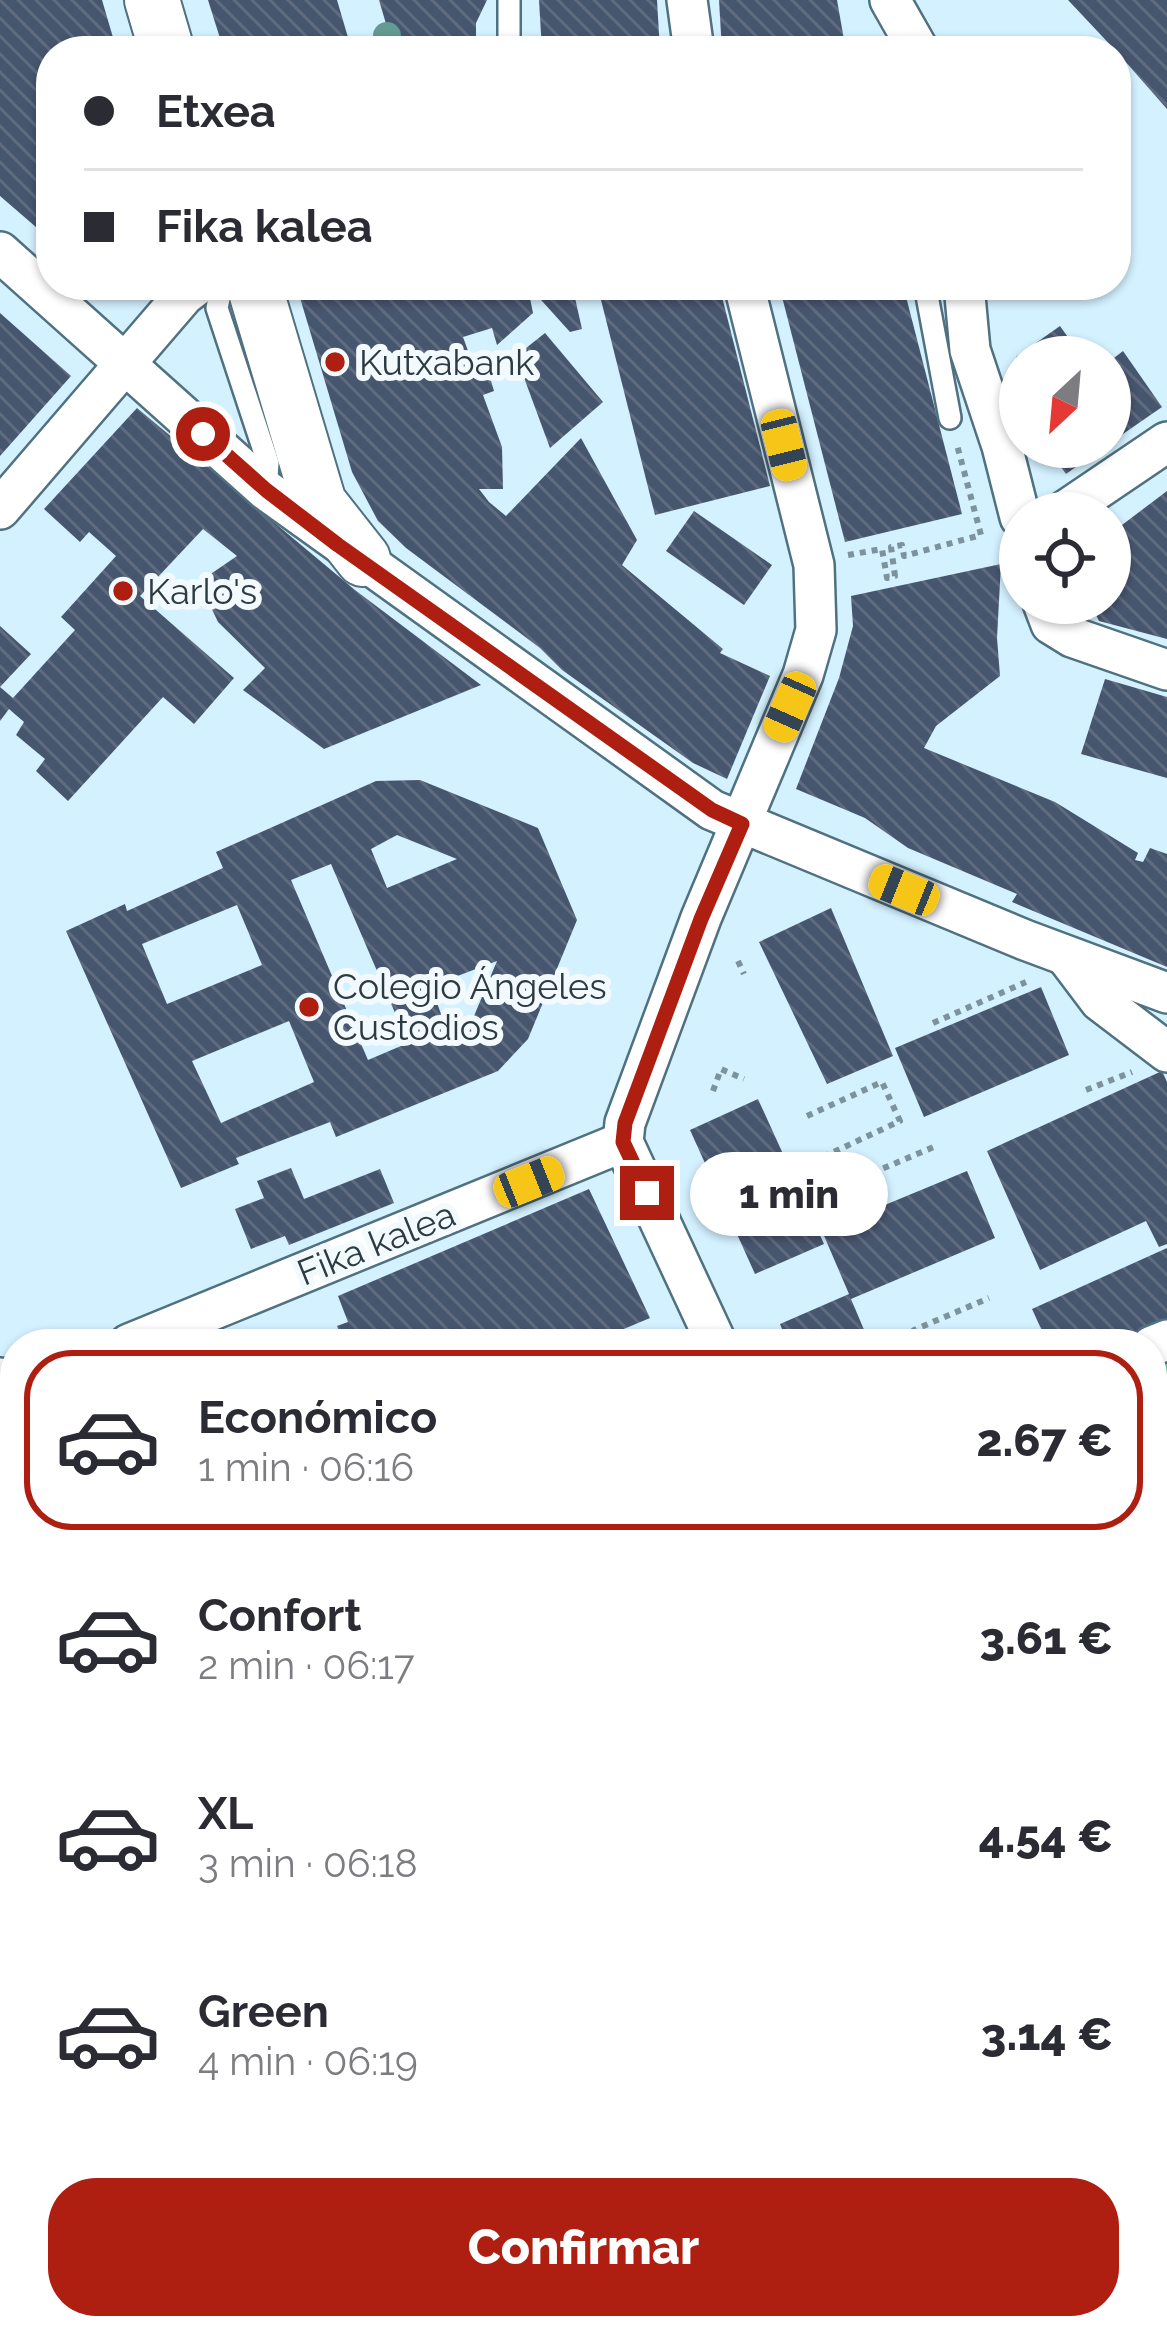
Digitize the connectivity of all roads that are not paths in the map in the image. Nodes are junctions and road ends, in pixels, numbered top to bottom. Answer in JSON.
{"nodes":[{"id":1,"x":152,"y":0,"type":"edge"},
{"id":2,"x":509,"y":0,"type":"edge"},
{"id":3,"x":687,"y":0,"type":"edge"},
{"id":4,"x":890,"y":0,"type":"edge"},
{"id":5,"x":163,"y":36,"type":"edge"},
{"id":6,"x":509,"y":36,"type":"edge"},
{"id":7,"x":692,"y":36,"type":"edge"},
{"id":8,"x":911,"y":36,"type":"edge"},
{"id":9,"x":0,"y":252,"type":"edge"},
{"id":10,"x":36,"y":285,"type":"edge"},
{"id":11,"x":53,"y":300,"type":"edge"},
{"id":12,"x":182,"y":300,"type":"edge"},
{"id":13,"x":219,"y":300,"type":"edge"},
{"id":14,"x":258,"y":300,"type":"edge"},
{"id":15,"x":748,"y":300,"type":"edge"},
{"id":16,"x":929,"y":300,"type":"edge"},
{"id":17,"x":965,"y":300,"type":"edge"},
{"id":18,"x":124,"y":365,"type":"junction"},
{"id":19,"x":950,"y":418,"type":"road end"},
{"id":20,"x":1167,"y":442,"type":"edge"},
{"id":21,"x":266,"y":490,"type":"junction"},
{"id":22,"x":1014,"y":492,"type":"edge"},
{"id":23,"x":1093,"y":492,"type":"edge"},
{"id":24,"x":0,"y":509,"type":"edge"},
{"id":25,"x":363,"y":560,"type":"junction"},
{"id":26,"x":1052,"y":624,"type":"edge"},
{"id":27,"x":1167,"y":670,"type":"edge"},
{"id":28,"x":742,"y":824,"type":"junction"},
{"id":29,"x":1051,"y":967,"type":"junction"},
{"id":30,"x":1167,"y":993,"type":"edge"},
{"id":31,"x":1158,"y":1058,"type":"edge"},
{"id":32,"x":623,"y":1142,"type":"junction"},
{"id":33,"x":166,"y":1329,"type":"edge"},
{"id":34,"x":709,"y":1329,"type":"edge"}],
"edges":[{"from":1,"to":5,"type":"street"},
{"from":2,"to":6,"type":"lane"},
{"from":3,"to":7,"type":"street"},
{"from":4,"to":8,"type":"street"},
{"from":9,"to":10,"type":"street"},
{"from":11,"to":18,"type":"street"},
{"from":12,"to":18,"type":"street"},
{"from":13,"to":21,"type":"lane"},
{"from":14,"to":25,"type":"street"},
{"from":15,"to":28,"type":"street"},
{"from":16,"to":19,"type":"lane"},
{"from":17,"to":22,"type":"street"},
{"from":18,"to":21,"type":"street"},
{"from":18,"to":24,"type":"street"},
{"from":20,"to":23,"type":"street"},
{"from":21,"to":25,"type":"street"},
{"from":25,"to":28,"type":"street"},
{"from":26,"to":27,"type":"street"},
{"from":28,"to":29,"type":"street"},
{"from":28,"to":32,"type":"street"},
{"from":29,"to":30,"type":"street"},
{"from":29,"to":31,"type":"street"},
{"from":32,"to":33,"type":"street","name":"Fika kalea"},
{"from":32,"to":34,"type":"street"}]}
